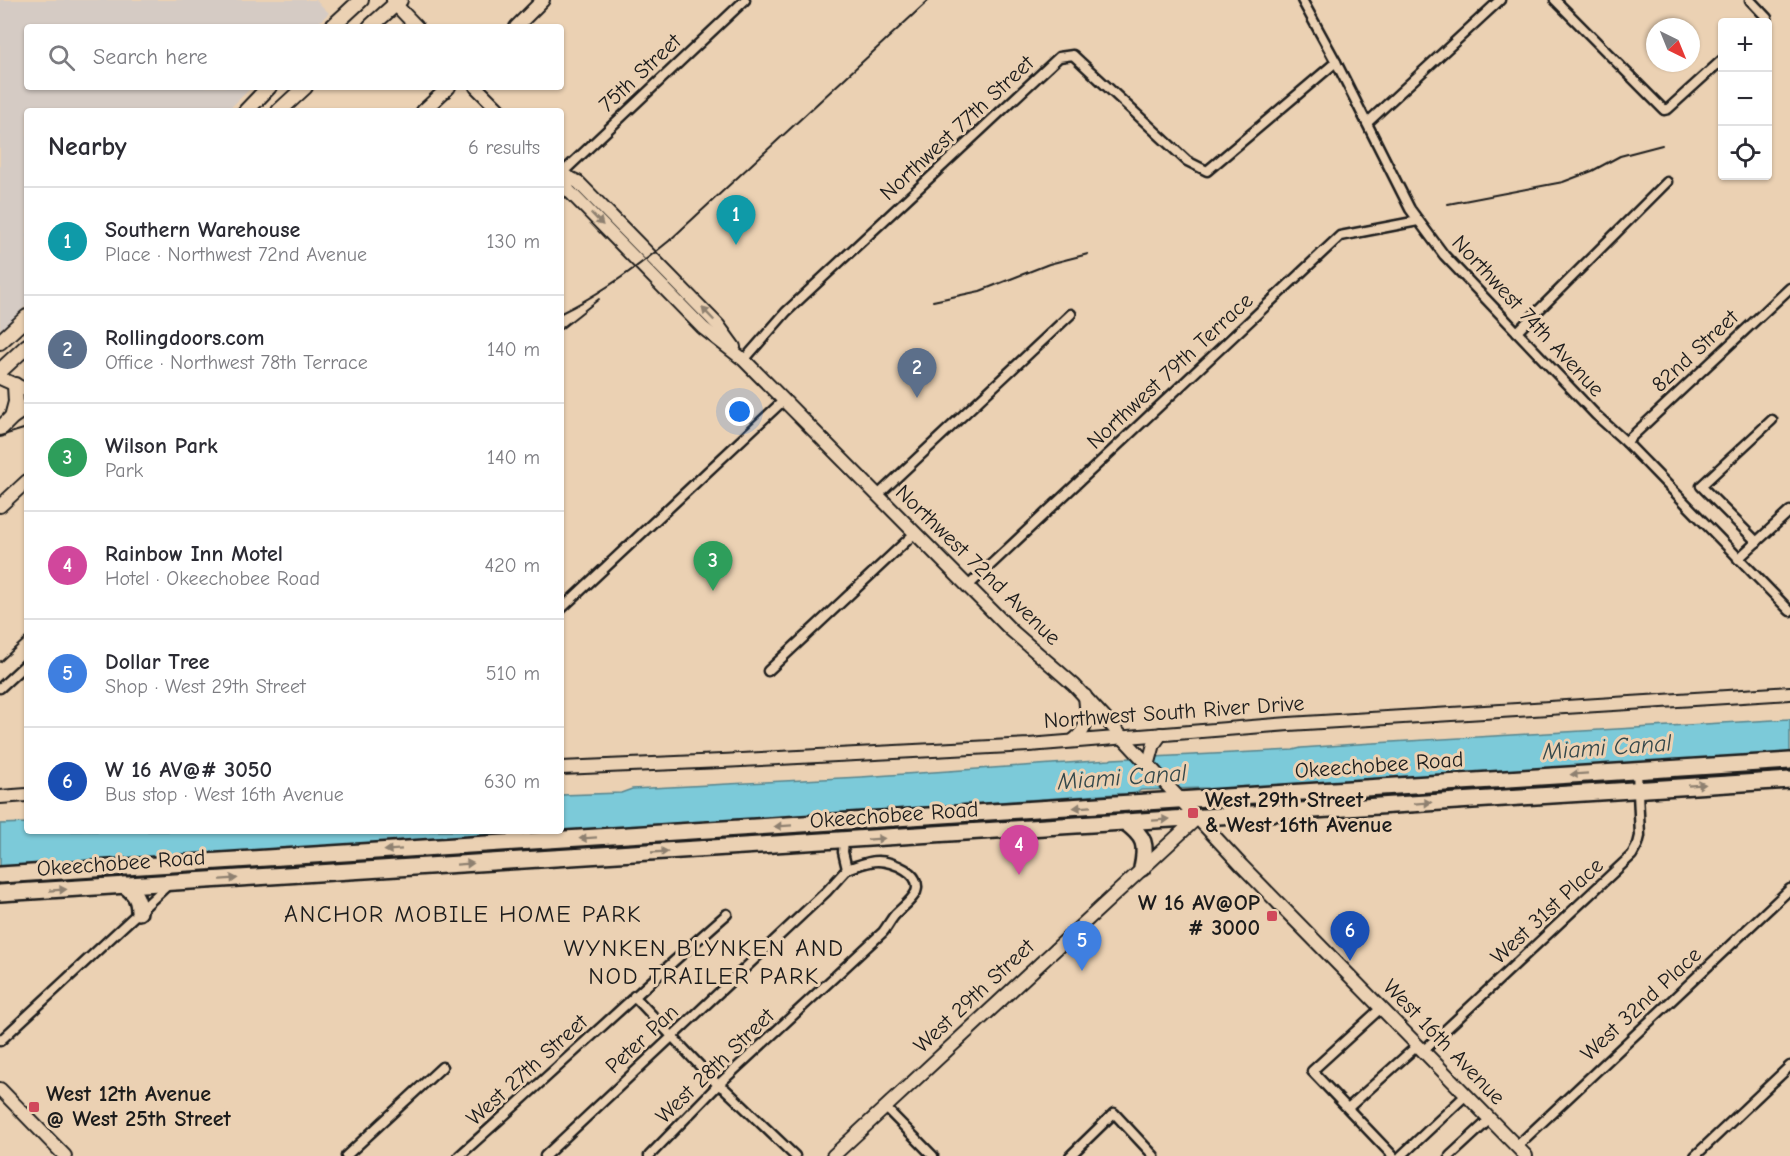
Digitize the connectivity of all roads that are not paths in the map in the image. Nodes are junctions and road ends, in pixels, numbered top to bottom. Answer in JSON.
{"nodes":[{"id":1,"x":361,"y":0,"type":"edge"},
{"id":2,"x":543,"y":0,"type":"edge"},
{"id":3,"x":745,"y":0,"type":"edge"},
{"id":4,"x":1303,"y":0,"type":"edge"},
{"id":5,"x":1500,"y":0,"type":"edge"},
{"id":6,"x":1555,"y":0,"type":"edge"},
{"id":7,"x":1750,"y":0,"type":"edge"},
{"id":8,"x":394,"y":1,"type":"edge"},
{"id":9,"x":1764,"y":18,"type":"edge"},
{"id":10,"x":335,"y":24,"type":"edge"},
{"id":11,"x":373,"y":24,"type":"edge"},
{"id":12,"x":414,"y":24,"type":"edge"},
{"id":13,"x":519,"y":24,"type":"edge"},
{"id":14,"x":1336,"y":62,"type":"junction"},
{"id":15,"x":1718,"y":64,"type":"edge"},
{"id":16,"x":266,"y":90,"type":"edge"},
{"id":17,"x":302,"y":90,"type":"edge"},
{"id":18,"x":446,"y":90,"type":"edge"},
{"id":19,"x":479,"y":90,"type":"edge"},
{"id":20,"x":249,"y":108,"type":"edge"},
{"id":21,"x":282,"y":108,"type":"edge"},
{"id":22,"x":426,"y":108,"type":"edge"},
{"id":23,"x":497,"y":108,"type":"edge"},
{"id":24,"x":1367,"y":123,"type":"junction"},
{"id":25,"x":564,"y":171,"type":"edge"},
{"id":26,"x":564,"y":175,"type":"edge"},
{"id":27,"x":1667,"y":182,"type":"dead end"},
{"id":28,"x":1418,"y":222,"type":"junction"},
{"id":29,"x":1790,"y":288,"type":"edge"},
{"id":30,"x":1071,"y":314,"type":"dead end"},
{"id":31,"x":24,"y":320,"type":"edge"},
{"id":32,"x":1517,"y":332,"type":"junction"},
{"id":33,"x":0,"y":342,"type":"edge"},
{"id":34,"x":24,"y":349,"type":"edge"},
{"id":35,"x":744,"y":360,"type":"junction"},
{"id":36,"x":0,"y":371,"type":"edge"},
{"id":37,"x":0,"y":378,"type":"edge"},
{"id":38,"x":21,"y":388,"type":"edge"},
{"id":39,"x":784,"y":400,"type":"junction"},
{"id":40,"x":24,"y":409,"type":"edge"},
{"id":41,"x":12,"y":417,"type":"junction"},
{"id":42,"x":1772,"y":420,"type":"dead end"},
{"id":43,"x":0,"y":429,"type":"edge"},
{"id":44,"x":1626,"y":441,"type":"junction"},
{"id":45,"x":24,"y":484,"type":"edge"},
{"id":46,"x":877,"y":496,"type":"junction"},
{"id":47,"x":0,"y":506,"type":"edge"},
{"id":48,"x":1790,"y":511,"type":"edge"},
{"id":49,"x":914,"y":534,"type":"junction"},
{"id":50,"x":1757,"y":542,"type":"junction"},
{"id":51,"x":1738,"y":559,"type":"junction"},
{"id":52,"x":967,"y":587,"type":"junction"},
{"id":53,"x":564,"y":606,"type":"edge"},
{"id":54,"x":1790,"y":611,"type":"edge"},
{"id":55,"x":24,"y":666,"type":"edge"},
{"id":56,"x":768,"y":671,"type":"dead end"},
{"id":57,"x":0,"y":688,"type":"edge"},
{"id":58,"x":1790,"y":693,"type":"edge"},
{"id":59,"x":1085,"y":696,"type":"junction"},
{"id":60,"x":1121,"y":737,"type":"junction"},
{"id":61,"x":1157,"y":740,"type":"junction"},
{"id":62,"x":1073,"y":741,"type":"junction"},
{"id":63,"x":1790,"y":761,"type":"edge"},
{"id":64,"x":1148,"y":766,"type":"junction"},
{"id":65,"x":564,"y":768,"type":"edge"},
{"id":66,"x":1637,"y":771,"type":"junction"},
{"id":67,"x":1790,"y":780,"type":"edge"},
{"id":68,"x":1639,"y":789,"type":"junction"},
{"id":69,"x":24,"y":795,"type":"edge"},
{"id":70,"x":1177,"y":796,"type":"junction"},
{"id":71,"x":0,"y":797,"type":"edge"},
{"id":72,"x":1197,"y":818,"type":"junction"},
{"id":73,"x":1125,"y":822,"type":"junction"},
{"id":74,"x":844,"y":841,"type":"junction"},
{"id":75,"x":209,"y":862,"type":"junction"},
{"id":76,"x":1142,"y":868,"type":"junction"},
{"id":77,"x":847,"y":869,"type":"junction"},
{"id":78,"x":0,"y":875,"type":"edge"},
{"id":79,"x":170,"y":883,"type":"junction"},
{"id":80,"x":124,"y":885,"type":"junction"},
{"id":81,"x":1790,"y":889,"type":"edge"},
{"id":82,"x":0,"y":893,"type":"edge"},
{"id":83,"x":139,"y":912,"type":"junction"},
{"id":84,"x":727,"y":914,"type":"dead end"},
{"id":85,"x":634,"y":996,"type":"junction"},
{"id":86,"x":1381,"y":1008,"type":"junction"},
{"id":87,"x":672,"y":1035,"type":"junction"},
{"id":88,"x":0,"y":1041,"type":"edge"},
{"id":89,"x":1421,"y":1048,"type":"junction"},
{"id":90,"x":1790,"y":1066,"type":"edge"},
{"id":91,"x":442,"y":1067,"type":"dead end"},
{"id":92,"x":718,"y":1085,"type":"junction"},
{"id":93,"x":0,"y":1089,"type":"edge"},
{"id":94,"x":1466,"y":1095,"type":"junction"},
{"id":95,"x":885,"y":1107,"type":"junction"},
{"id":96,"x":1348,"y":1108,"type":"junction"},
{"id":97,"x":1490,"y":1119,"type":"junction"},
{"id":98,"x":1516,"y":1146,"type":"junction"},
{"id":99,"x":841,"y":1153,"type":"edge"},
{"id":100,"x":65,"y":1156,"type":"edge"},
{"id":101,"x":346,"y":1156,"type":"edge"},
{"id":102,"x":459,"y":1156,"type":"edge"},
{"id":103,"x":545,"y":1156,"type":"edge"},
{"id":104,"x":649,"y":1156,"type":"edge"},
{"id":105,"x":795,"y":1156,"type":"edge"},
{"id":106,"x":933,"y":1156,"type":"edge"},
{"id":107,"x":1070,"y":1156,"type":"edge"},
{"id":108,"x":1154,"y":1156,"type":"edge"},
{"id":109,"x":1393,"y":1156,"type":"edge"},
{"id":110,"x":1401,"y":1156,"type":"edge"},
{"id":111,"x":1450,"y":1156,"type":"edge"},
{"id":112,"x":1526,"y":1156,"type":"edge"},
{"id":113,"x":1695,"y":1156,"type":"edge"}],
"edges":[{"from":1,"to":10,"type":"main road"},
{"from":2,"to":13,"type":"street"},
{"from":3,"to":25,"type":"street","name":"75th Street"},
{"from":4,"to":14,"type":"street","name":"Northwest 74th Avenue"},
{"from":5,"to":24,"type":"street"},
{"from":6,"to":15,"type":"street"},
{"from":7,"to":9,"type":"street"},
{"from":8,"to":11,"type":"main road"},
{"from":8,"to":12,"type":"street"},
{"from":14,"to":24,"type":"street","name":"Northwest 74th Avenue"},
{"from":14,"to":35,"type":"street","name":"Northwest 77th Street"},
{"from":16,"to":20,"type":"main road"},
{"from":17,"to":21,"type":"main road"},
{"from":18,"to":22,"type":"street"},
{"from":19,"to":23,"type":"street"},
{"from":24,"to":28,"type":"street","name":"Northwest 74th Avenue"},
{"from":26,"to":35,"type":"street","name":"Northwest 72nd Avenue"},
{"from":27,"to":32,"type":"street"},
{"from":28,"to":32,"type":"street","name":"Northwest 74th Avenue"},
{"from":28,"to":52,"type":"street","name":"Northwest 79th Terrace"},
{"from":29,"to":44,"type":"street","name":"82nd Street"},
{"from":30,"to":46,"type":"street"},
{"from":31,"to":33,"type":"main road"},
{"from":32,"to":44,"type":"street","name":"Northwest 74th Avenue"},
{"from":34,"to":36,"type":"main road"},
{"from":35,"to":39,"type":"street","name":"Northwest 72nd Avenue"},
{"from":37,"to":38,"type":"street"},
{"from":38,"to":41,"type":"main road"},
{"from":39,"to":46,"type":"street","name":"Northwest 72nd Avenue"},
{"from":39,"to":53,"type":"street"},
{"from":40,"to":41,"type":"main road"},
{"from":41,"to":43,"type":"main road"},
{"from":42,"to":50,"type":"street"},
{"from":44,"to":51,"type":"street","name":"Northwest 74th Avenue"},
{"from":45,"to":47,"type":"street"},
{"from":46,"to":49,"type":"street","name":"Northwest 72nd Avenue"},
{"from":48,"to":50,"type":"street"},
{"from":49,"to":52,"type":"street","name":"Northwest 72nd Avenue"},
{"from":49,"to":56,"type":"street"},
{"from":50,"to":51,"type":"street"},
{"from":51,"to":54,"type":"street","name":"Northwest 74th Avenue"},
{"from":52,"to":59,"type":"street","name":"Northwest 72nd Avenue"},
{"from":55,"to":57,"type":"street"},
{"from":58,"to":61,"type":"street","name":"Northwest South River Drive"},
{"from":59,"to":60,"type":"street","name":"Northwest 72nd Avenue"},
{"from":59,"to":62,"type":"street"},
{"from":60,"to":61,"type":"street","name":"Northwest South River Drive"},
{"from":60,"to":62,"type":"street","name":"Northwest South River Drive"},
{"from":60,"to":64,"type":"street","name":"Northwest 72nd Avenue"},
{"from":61,"to":64,"type":"street"},
{"from":62,"to":65,"type":"street","name":"Northwest South River Drive"},
{"from":63,"to":66,"type":"highway","name":"Okeechobee Road"},
{"from":64,"to":70,"type":"street","name":"Northwest 72nd Avenue"},
{"from":66,"to":68,"type":"street","name":"West 31st Place"},
{"from":66,"to":70,"type":"highway","name":"Okeechobee Road","one_way":true},
{"from":68,"to":67,"type":"highway","name":"Okeechobee Road","one_way":true},
{"from":72,"to":68,"type":"highway","name":"Okeechobee Road","one_way":true},
{"from":68,"to":89,"type":"street","name":"West 31st Place"},
{"from":69,"to":71,"type":"street"},
{"from":70,"to":72,"type":"street","name":"West 16th Avenue"},
{"from":70,"to":75,"type":"highway","name":"Okeechobee Road","one_way":true},
{"from":73,"to":72,"type":"highway","name":"Okeechobee Road","one_way":true},
{"from":72,"to":76,"type":"street","name":"West 29th Street"},
{"from":72,"to":86,"type":"street","name":"West 16th Avenue"},
{"from":74,"to":73,"type":"highway","name":"Okeechobee Road","one_way":true},
{"from":73,"to":76,"type":"highway"},
{"from":74,"to":77,"type":"street"},
{"from":79,"to":74,"type":"highway","name":"Okeechobee Road","one_way":true},
{"from":75,"to":78,"type":"highway","name":"Okeechobee Road"},
{"from":75,"to":79,"type":"highway"},
{"from":76,"to":95,"type":"street","name":"West 29th Street"},
{"from":77,"to":87,"type":"street","name":"Peter Pan"},
{"from":77,"to":92,"type":"street","name":"West 28th Street"},
{"from":79,"to":80,"type":"highway","name":"Okeechobee Road"},
{"from":79,"to":83,"type":"street"},
{"from":82,"to":80,"type":"highway","name":"Okeechobee Road","one_way":true},
{"from":80,"to":83,"type":"highway"},
{"from":81,"to":98,"type":"street","name":"West 32nd Place"},
{"from":83,"to":88,"type":"street"},
{"from":84,"to":85,"type":"street","name":"West 27th Street"},
{"from":85,"to":87,"type":"street"},
{"from":85,"to":102,"type":"street","name":"West 27th Street"},
{"from":86,"to":89,"type":"street","name":"West 16th Avenue"},
{"from":86,"to":96,"type":"street"},
{"from":87,"to":92,"type":"street"},
{"from":87,"to":103,"type":"street","name":"Peter Pan"},
{"from":89,"to":94,"type":"street","name":"West 16th Avenue"},
{"from":89,"to":96,"type":"street","name":"West 31st Place"},
{"from":90,"to":113,"type":"street"},
{"from":91,"to":101,"type":"street"},
{"from":92,"to":104,"type":"street","name":"West 28th Street"},
{"from":92,"to":105,"type":"street"},
{"from":93,"to":100,"type":"street"},
{"from":94,"to":97,"type":"street","name":"West 16th Avenue"},
{"from":94,"to":110,"type":"street"},
{"from":95,"to":99,"type":"street","name":"West 29th Street"},
{"from":95,"to":106,"type":"street"},
{"from":96,"to":109,"type":"street"},
{"from":97,"to":98,"type":"street","name":"West 16th Avenue"},
{"from":97,"to":111,"type":"street"},
{"from":98,"to":112,"type":"street","name":"West 16th Avenue"},
{"from":107,"to":108,"type":"street"}]}
